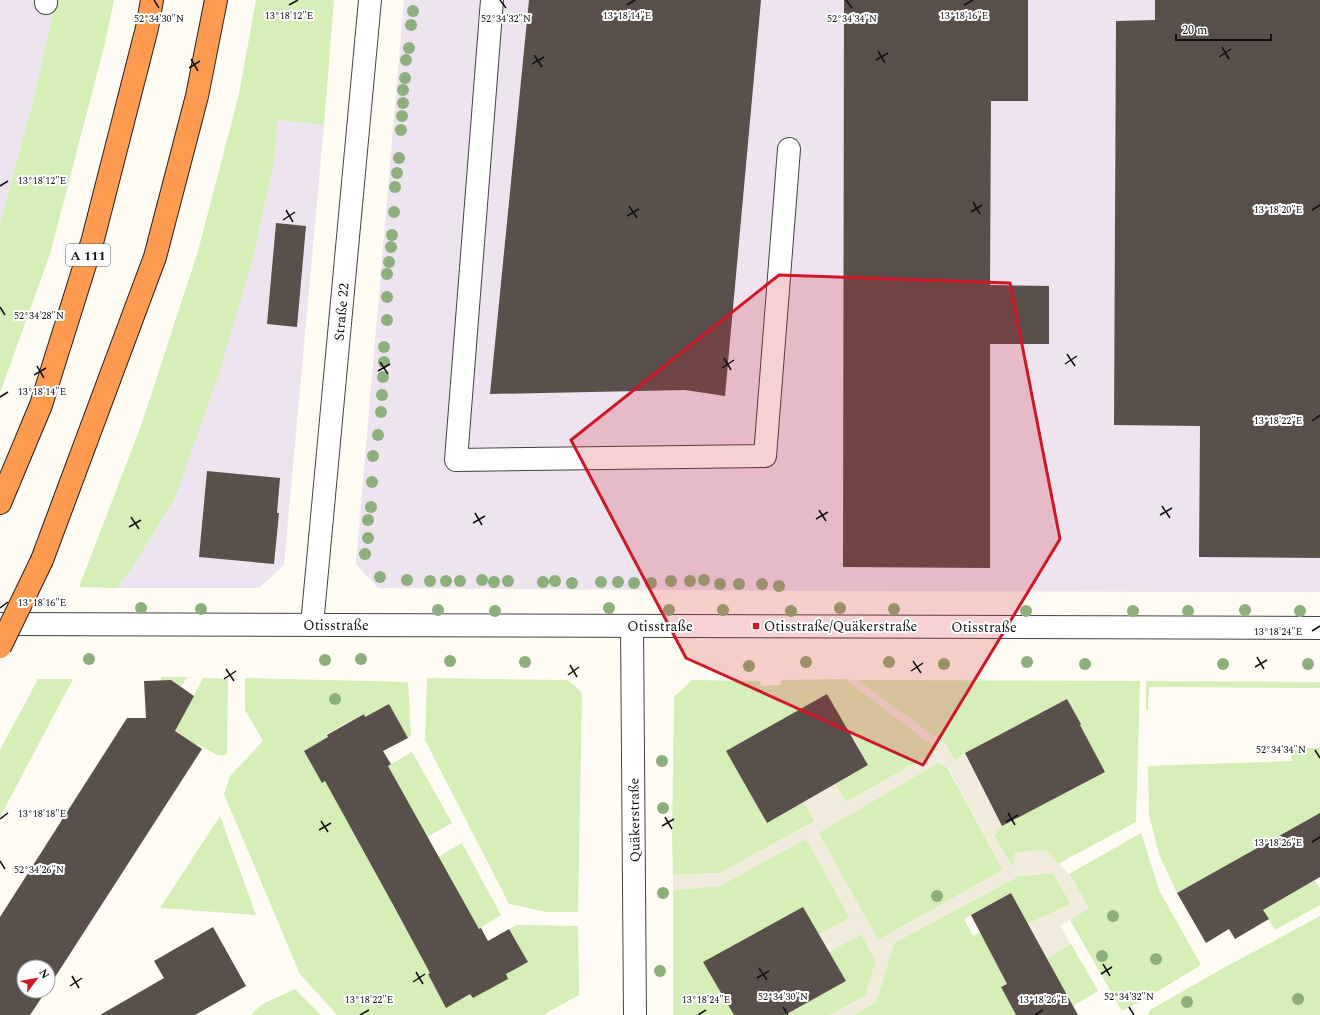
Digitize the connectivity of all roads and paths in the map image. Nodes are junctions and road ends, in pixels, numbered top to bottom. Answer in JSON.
{"nodes":[{"id":1,"x":152,"y":0,"type":"edge"},
{"id":2,"x":216,"y":0,"type":"edge"},
{"id":3,"x":370,"y":0,"type":"edge"},
{"id":4,"x":492,"y":0,"type":"edge"},
{"id":5,"x":789,"y":149,"type":"dead end"},
{"id":6,"x":0,"y":503,"type":"edge"},
{"id":7,"x":0,"y":624,"type":"edge"},
{"id":8,"x":312,"y":625,"type":"junction"},
{"id":9,"x":632,"y":626,"type":"junction"},
{"id":10,"x":1320,"y":628,"type":"edge"},
{"id":11,"x":0,"y":647,"type":"edge"},
{"id":12,"x":635,"y":1015,"type":"edge"}],
"edges":[{"from":1,"to":6,"type":"highway","number":"A 111"},
{"from":2,"to":11,"type":"highway","bridge":true},
{"from":3,"to":8,"type":"street","name":"Straße 22"},
{"from":4,"to":5,"type":"street"},
{"from":7,"to":8,"type":"street","name":"Otisstraße"},
{"from":8,"to":9,"type":"street","name":"Otisstraße"},
{"from":9,"to":10,"type":"street","name":"Otisstraße"},
{"from":9,"to":12,"type":"street","name":"Quäkerstraße"}]}
